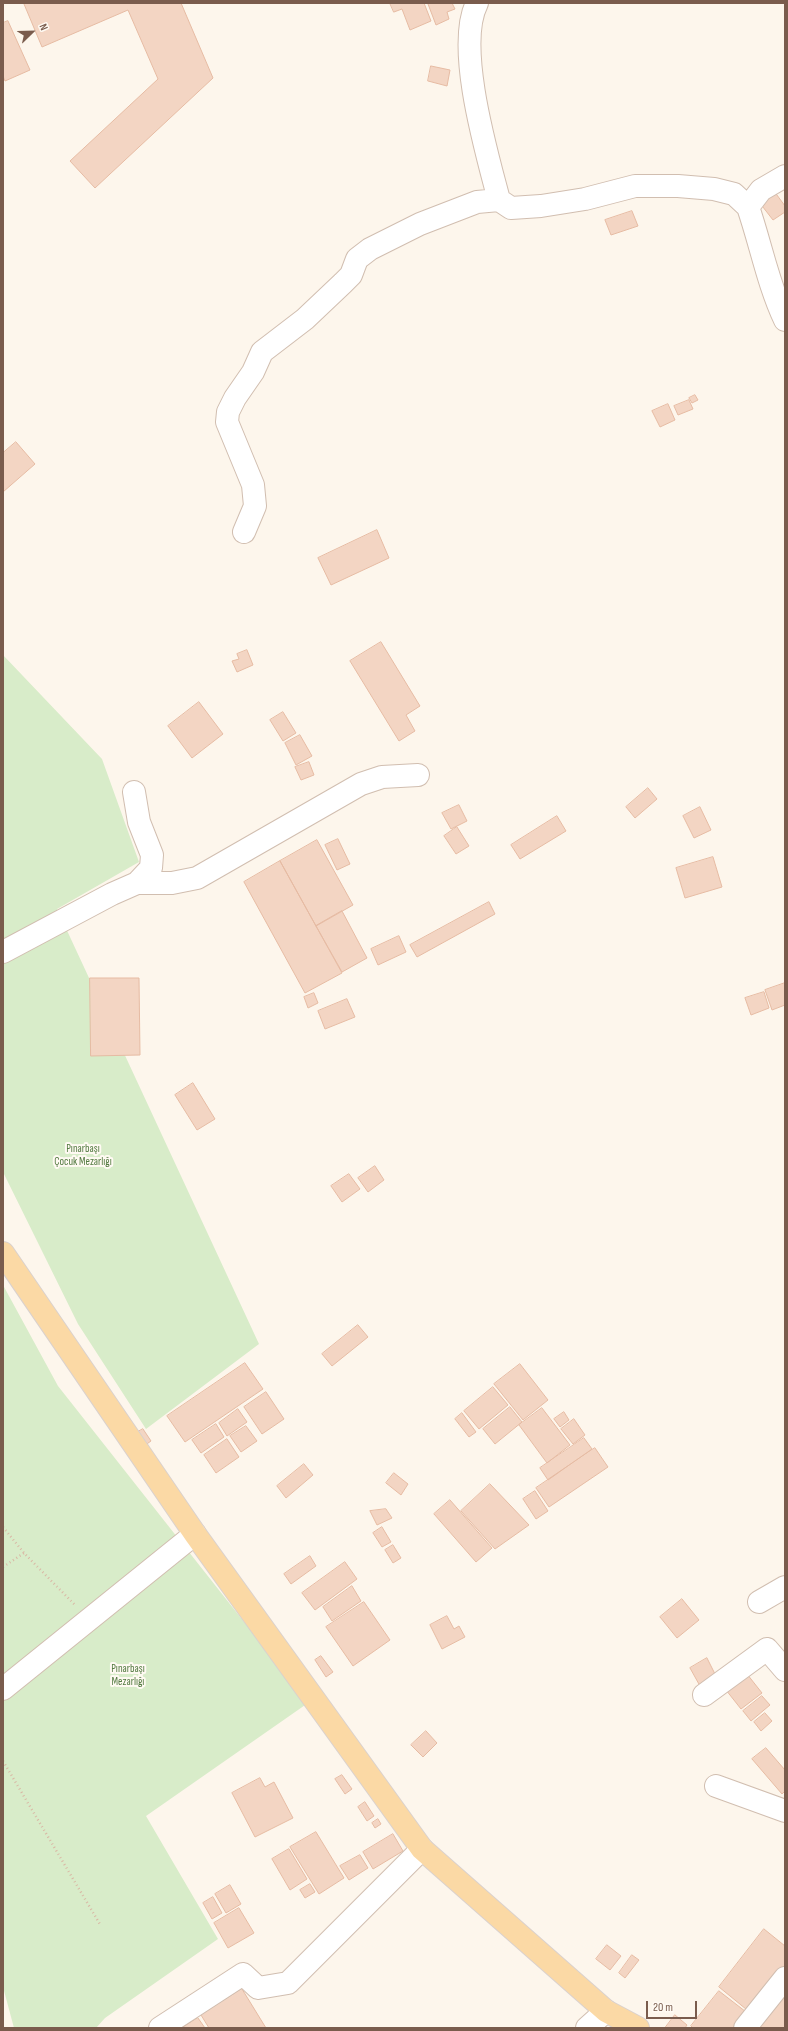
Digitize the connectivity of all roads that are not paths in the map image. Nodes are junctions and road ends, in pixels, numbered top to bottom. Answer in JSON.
{"nodes":[{"id":1,"x":477,"y":3,"type":"edge"},
{"id":2,"x":785,"y":176,"type":"edge"},
{"id":3,"x":499,"y":200,"type":"junction"},
{"id":4,"x":748,"y":207,"type":"junction"},
{"id":5,"x":785,"y":320,"type":"edge"},
{"id":6,"x":244,"y":532,"type":"dead end"},
{"id":7,"x":418,"y":775,"type":"dead end"},
{"id":8,"x":134,"y":792,"type":"dead end"},
{"id":9,"x":137,"y":883,"type":"junction"},
{"id":10,"x":3,"y":952,"type":"edge"},
{"id":11,"x":3,"y":1253,"type":"edge"},
{"id":12,"x":195,"y":1534,"type":"junction"},
{"id":13,"x":785,"y":1587,"type":"edge"},
{"id":14,"x":760,"y":1602,"type":"dead end"},
{"id":15,"x":785,"y":1670,"type":"edge"},
{"id":16,"x":3,"y":1689,"type":"edge"},
{"id":17,"x":704,"y":1695,"type":"dead end"},
{"id":18,"x":716,"y":1786,"type":"dead end"},
{"id":19,"x":785,"y":1811,"type":"edge"},
{"id":20,"x":422,"y":1849,"type":"junction"},
{"id":21,"x":785,"y":1978,"type":"edge"},
{"id":22,"x":606,"y":2011,"type":"junction"},
{"id":23,"x":160,"y":2028,"type":"edge"},
{"id":24,"x":588,"y":2028,"type":"edge"},
{"id":25,"x":638,"y":2028,"type":"edge"},
{"id":26,"x":745,"y":2028,"type":"edge"}],
"edges":[{"from":1,"to":3,"type":"street"},
{"from":2,"to":4,"type":"street"},
{"from":3,"to":4,"type":"street"},
{"from":3,"to":6,"type":"street"},
{"from":4,"to":5,"type":"street"},
{"from":7,"to":9,"type":"street"},
{"from":8,"to":9,"type":"street"},
{"from":9,"to":10,"type":"street"},
{"from":11,"to":12,"type":"main road"},
{"from":12,"to":16,"type":"street"},
{"from":12,"to":20,"type":"main road"},
{"from":13,"to":14,"type":"street"},
{"from":15,"to":17,"type":"street"},
{"from":18,"to":19,"type":"street"},
{"from":20,"to":22,"type":"main road"},
{"from":20,"to":23,"type":"street"},
{"from":21,"to":26,"type":"street"},
{"from":22,"to":24,"type":"street"},
{"from":22,"to":25,"type":"main road"}]}
